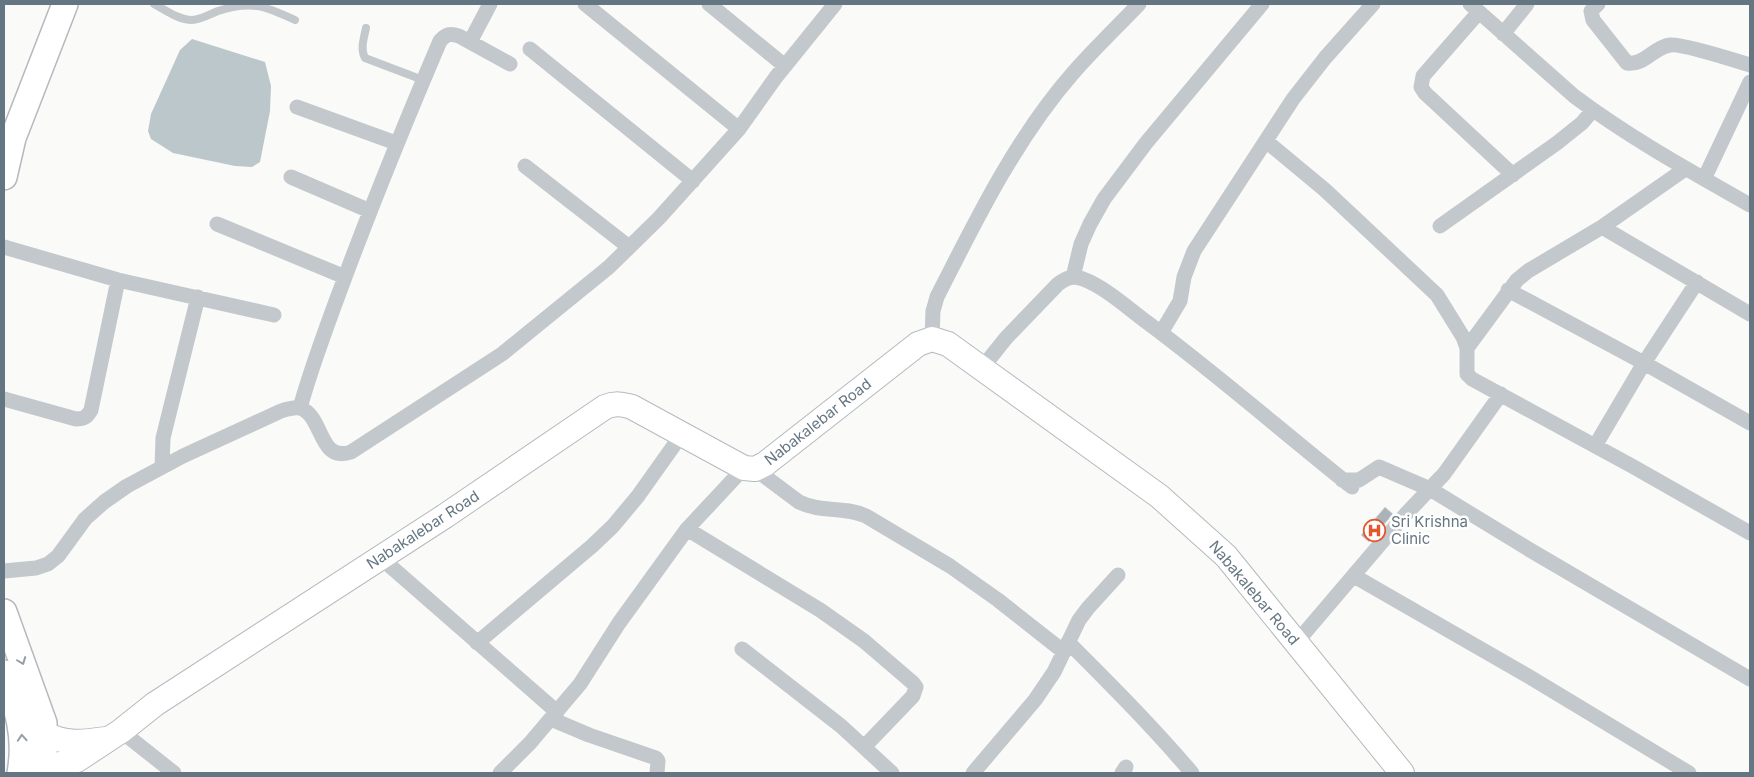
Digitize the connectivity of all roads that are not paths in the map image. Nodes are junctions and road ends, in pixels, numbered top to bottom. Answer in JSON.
{"nodes":[{"id":1,"x":65,"y":4,"type":"edge"},
{"id":2,"x":154,"y":4,"type":"edge"},
{"id":3,"x":490,"y":4,"type":"edge"},
{"id":4,"x":585,"y":4,"type":"edge"},
{"id":5,"x":709,"y":4,"type":"edge"},
{"id":6,"x":835,"y":4,"type":"edge"},
{"id":7,"x":1139,"y":4,"type":"edge"},
{"id":8,"x":1262,"y":4,"type":"edge"},
{"id":9,"x":1373,"y":4,"type":"edge"},
{"id":10,"x":1527,"y":4,"type":"edge"},
{"id":11,"x":1598,"y":4,"type":"edge"},
{"id":12,"x":1474,"y":8,"type":"edge"},
{"id":13,"x":295,"y":20,"type":"dead end"},
{"id":14,"x":366,"y":28,"type":"dead end"},
{"id":15,"x":1503,"y":34,"type":"junction"},
{"id":16,"x":470,"y":42,"type":"junction"},
{"id":17,"x":530,"y":49,"type":"dead end"},
{"id":18,"x":510,"y":64,"type":"dead end"},
{"id":19,"x":785,"y":66,"type":"junction"},
{"id":20,"x":1750,"y":66,"type":"edge"},
{"id":21,"x":423,"y":80,"type":"junction"},
{"id":22,"x":1750,"y":82,"type":"edge"},
{"id":23,"x":297,"y":107,"type":"dead end"},
{"id":24,"x":1593,"y":110,"type":"junction"},
{"id":25,"x":739,"y":129,"type":"junction"},
{"id":26,"x":1266,"y":141,"type":"junction"},
{"id":27,"x":396,"y":143,"type":"junction"},
{"id":28,"x":525,"y":166,"type":"dead end"},
{"id":29,"x":1685,"y":169,"type":"junction"},
{"id":30,"x":1513,"y":174,"type":"junction"},
{"id":31,"x":4,"y":177,"type":"edge"},
{"id":32,"x":291,"y":177,"type":"dead end"},
{"id":33,"x":1704,"y":179,"type":"junction"},
{"id":34,"x":694,"y":181,"type":"junction"},
{"id":35,"x":1750,"y":205,"type":"edge"},
{"id":36,"x":370,"y":211,"type":"junction"},
{"id":37,"x":218,"y":224,"type":"dead end"},
{"id":38,"x":1440,"y":226,"type":"dead end"},
{"id":39,"x":1602,"y":227,"type":"junction"},
{"id":40,"x":4,"y":247,"type":"edge"},
{"id":41,"x":629,"y":247,"type":"junction"},
{"id":42,"x":345,"y":277,"type":"junction"},
{"id":43,"x":1073,"y":277,"type":"junction"},
{"id":44,"x":118,"y":280,"type":"junction"},
{"id":45,"x":1697,"y":282,"type":"junction"},
{"id":46,"x":1508,"y":290,"type":"junction"},
{"id":47,"x":198,"y":297,"type":"junction"},
{"id":48,"x":274,"y":314,"type":"dead end"},
{"id":49,"x":1750,"y":314,"type":"edge"},
{"id":50,"x":1161,"y":332,"type":"junction"},
{"id":51,"x":932,"y":339,"type":"junction"},
{"id":52,"x":1467,"y":348,"type":"junction"},
{"id":53,"x":1644,"y":363,"type":"junction"},
{"id":54,"x":982,"y":368,"type":"junction"},
{"id":55,"x":1500,"y":394,"type":"junction"},
{"id":56,"x":4,"y":399,"type":"edge"},
{"id":57,"x":300,"y":408,"type":"junction"},
{"id":58,"x":1750,"y":423,"type":"edge"},
{"id":59,"x":682,"y":434,"type":"junction"},
{"id":60,"x":1595,"y":446,"type":"junction"},
{"id":61,"x":162,"y":467,"type":"junction"},
{"id":62,"x":749,"y":468,"type":"junction"},
{"id":63,"x":1430,"y":488,"type":"junction"},
{"id":64,"x":687,"y":529,"type":"junction"},
{"id":65,"x":1750,"y":533,"type":"edge"},
{"id":66,"x":380,"y":558,"type":"junction"},
{"id":67,"x":4,"y":571,"type":"edge"},
{"id":68,"x":1118,"y":575,"type":"dead end"},
{"id":69,"x":1354,"y":576,"type":"junction"},
{"id":70,"x":6,"y":619,"type":"edge"},
{"id":71,"x":477,"y":643,"type":"junction"},
{"id":72,"x":1296,"y":643,"type":"junction"},
{"id":73,"x":1066,"y":647,"type":"junction"},
{"id":74,"x":742,"y":649,"type":"dead end"},
{"id":75,"x":4,"y":673,"type":"edge"},
{"id":76,"x":1750,"y":679,"type":"edge"},
{"id":77,"x":25,"y":700,"type":"junction"},
{"id":78,"x":554,"y":715,"type":"junction"},
{"id":79,"x":45,"y":733,"type":"junction"},
{"id":80,"x":115,"y":734,"type":"junction"},
{"id":81,"x":864,"y":746,"type":"junction"},
{"id":82,"x":32,"y":771,"type":"edge"},
{"id":83,"x":979,"y":771,"type":"edge"},
{"id":84,"x":174,"y":773,"type":"edge"},
{"id":85,"x":500,"y":773,"type":"edge"},
{"id":86,"x":657,"y":773,"type":"edge"},
{"id":87,"x":892,"y":773,"type":"edge"},
{"id":88,"x":1192,"y":773,"type":"edge"},
{"id":89,"x":1402,"y":773,"type":"edge"},
{"id":90,"x":1689,"y":773,"type":"edge"}],
"edges":[{"from":1,"to":31,"type":"highway"},
{"from":2,"to":13,"type":"lane"},
{"from":3,"to":16,"type":"street"},
{"from":4,"to":25,"type":"street"},
{"from":5,"to":19,"type":"street"},
{"from":6,"to":19,"type":"street"},
{"from":7,"to":51,"type":"street"},
{"from":8,"to":43,"type":"street"},
{"from":9,"to":26,"type":"street"},
{"from":10,"to":15,"type":"street"},
{"from":11,"to":20,"type":"street"},
{"from":12,"to":15,"type":"street"},
{"from":12,"to":30,"type":"street"},
{"from":14,"to":21,"type":"lane"},
{"from":15,"to":24,"type":"street"},
{"from":16,"to":18,"type":"street"},
{"from":16,"to":21,"type":"street"},
{"from":17,"to":34,"type":"street"},
{"from":19,"to":25,"type":"street"},
{"from":21,"to":27,"type":"street"},
{"from":22,"to":33,"type":"street"},
{"from":23,"to":27,"type":"street"},
{"from":24,"to":29,"type":"street"},
{"from":24,"to":30,"type":"street"},
{"from":25,"to":34,"type":"street"},
{"from":26,"to":50,"type":"street"},
{"from":26,"to":52,"type":"street"},
{"from":27,"to":36,"type":"street"},
{"from":28,"to":41,"type":"street"},
{"from":29,"to":33,"type":"street"},
{"from":29,"to":39,"type":"street"},
{"from":30,"to":38,"type":"street"},
{"from":32,"to":36,"type":"street"},
{"from":33,"to":35,"type":"street"},
{"from":34,"to":41,"type":"street"},
{"from":36,"to":42,"type":"street"},
{"from":37,"to":42,"type":"street"},
{"from":39,"to":45,"type":"street"},
{"from":39,"to":46,"type":"street"},
{"from":40,"to":44,"type":"street"},
{"from":41,"to":57,"type":"street"},
{"from":42,"to":57,"type":"street"},
{"from":43,"to":50,"type":"street"},
{"from":43,"to":54,"type":"street"},
{"from":44,"to":47,"type":"street"},
{"from":44,"to":56,"type":"street"},
{"from":45,"to":49,"type":"street"},
{"from":45,"to":53,"type":"street"},
{"from":46,"to":52,"type":"street"},
{"from":46,"to":53,"type":"street"},
{"from":47,"to":48,"type":"street"},
{"from":47,"to":61,"type":"street"},
{"from":50,"to":63,"type":"street"},
{"from":51,"to":54,"type":"main road","name":"Nabakalebar Road"},
{"from":51,"to":62,"type":"main road","name":"Nabakalebar Road"},
{"from":52,"to":55,"type":"street"},
{"from":53,"to":58,"type":"street"},
{"from":53,"to":60,"type":"street"},
{"from":54,"to":72,"type":"main road","name":"Nabakalebar Road"},
{"from":55,"to":60,"type":"street"},
{"from":55,"to":63,"type":"street"},
{"from":57,"to":61,"type":"street"},
{"from":59,"to":62,"type":"main road","name":"Nabakalebar Road"},
{"from":59,"to":66,"type":"main road","name":"Nabakalebar Road"},
{"from":59,"to":71,"type":"street"},
{"from":60,"to":65,"type":"street"},
{"from":61,"to":67,"type":"street"},
{"from":62,"to":64,"type":"street"},
{"from":62,"to":73,"type":"street"},
{"from":63,"to":69,"type":"street"},
{"from":63,"to":76,"type":"street"},
{"from":64,"to":78,"type":"street"},
{"from":64,"to":81,"type":"street"},
{"from":66,"to":71,"type":"street"},
{"from":66,"to":80,"type":"main road","name":"Nabakalebar Road"},
{"from":68,"to":73,"type":"street"},
{"from":69,"to":72,"type":"street"},
{"from":69,"to":90,"type":"street"},
{"from":70,"to":77,"type":"highway","one_way":true},
{"from":71,"to":78,"type":"street"},
{"from":72,"to":89,"type":"main road","name":"Nabakalebar Road"},
{"from":73,"to":83,"type":"street"},
{"from":73,"to":88,"type":"street"},
{"from":74,"to":81,"type":"street"},
{"from":75,"to":77,"type":"highway"},
{"from":77,"to":79,"type":"highway"},
{"from":82,"to":77,"type":"highway","one_way":true},
{"from":78,"to":85,"type":"street"},
{"from":78,"to":86,"type":"street"},
{"from":79,"to":80,"type":"main road"},
{"from":79,"to":82,"type":"highway"},
{"from":80,"to":82,"type":"main road","name":"Nabakalebar Road"},
{"from":80,"to":84,"type":"street"},
{"from":81,"to":87,"type":"street"}]}
